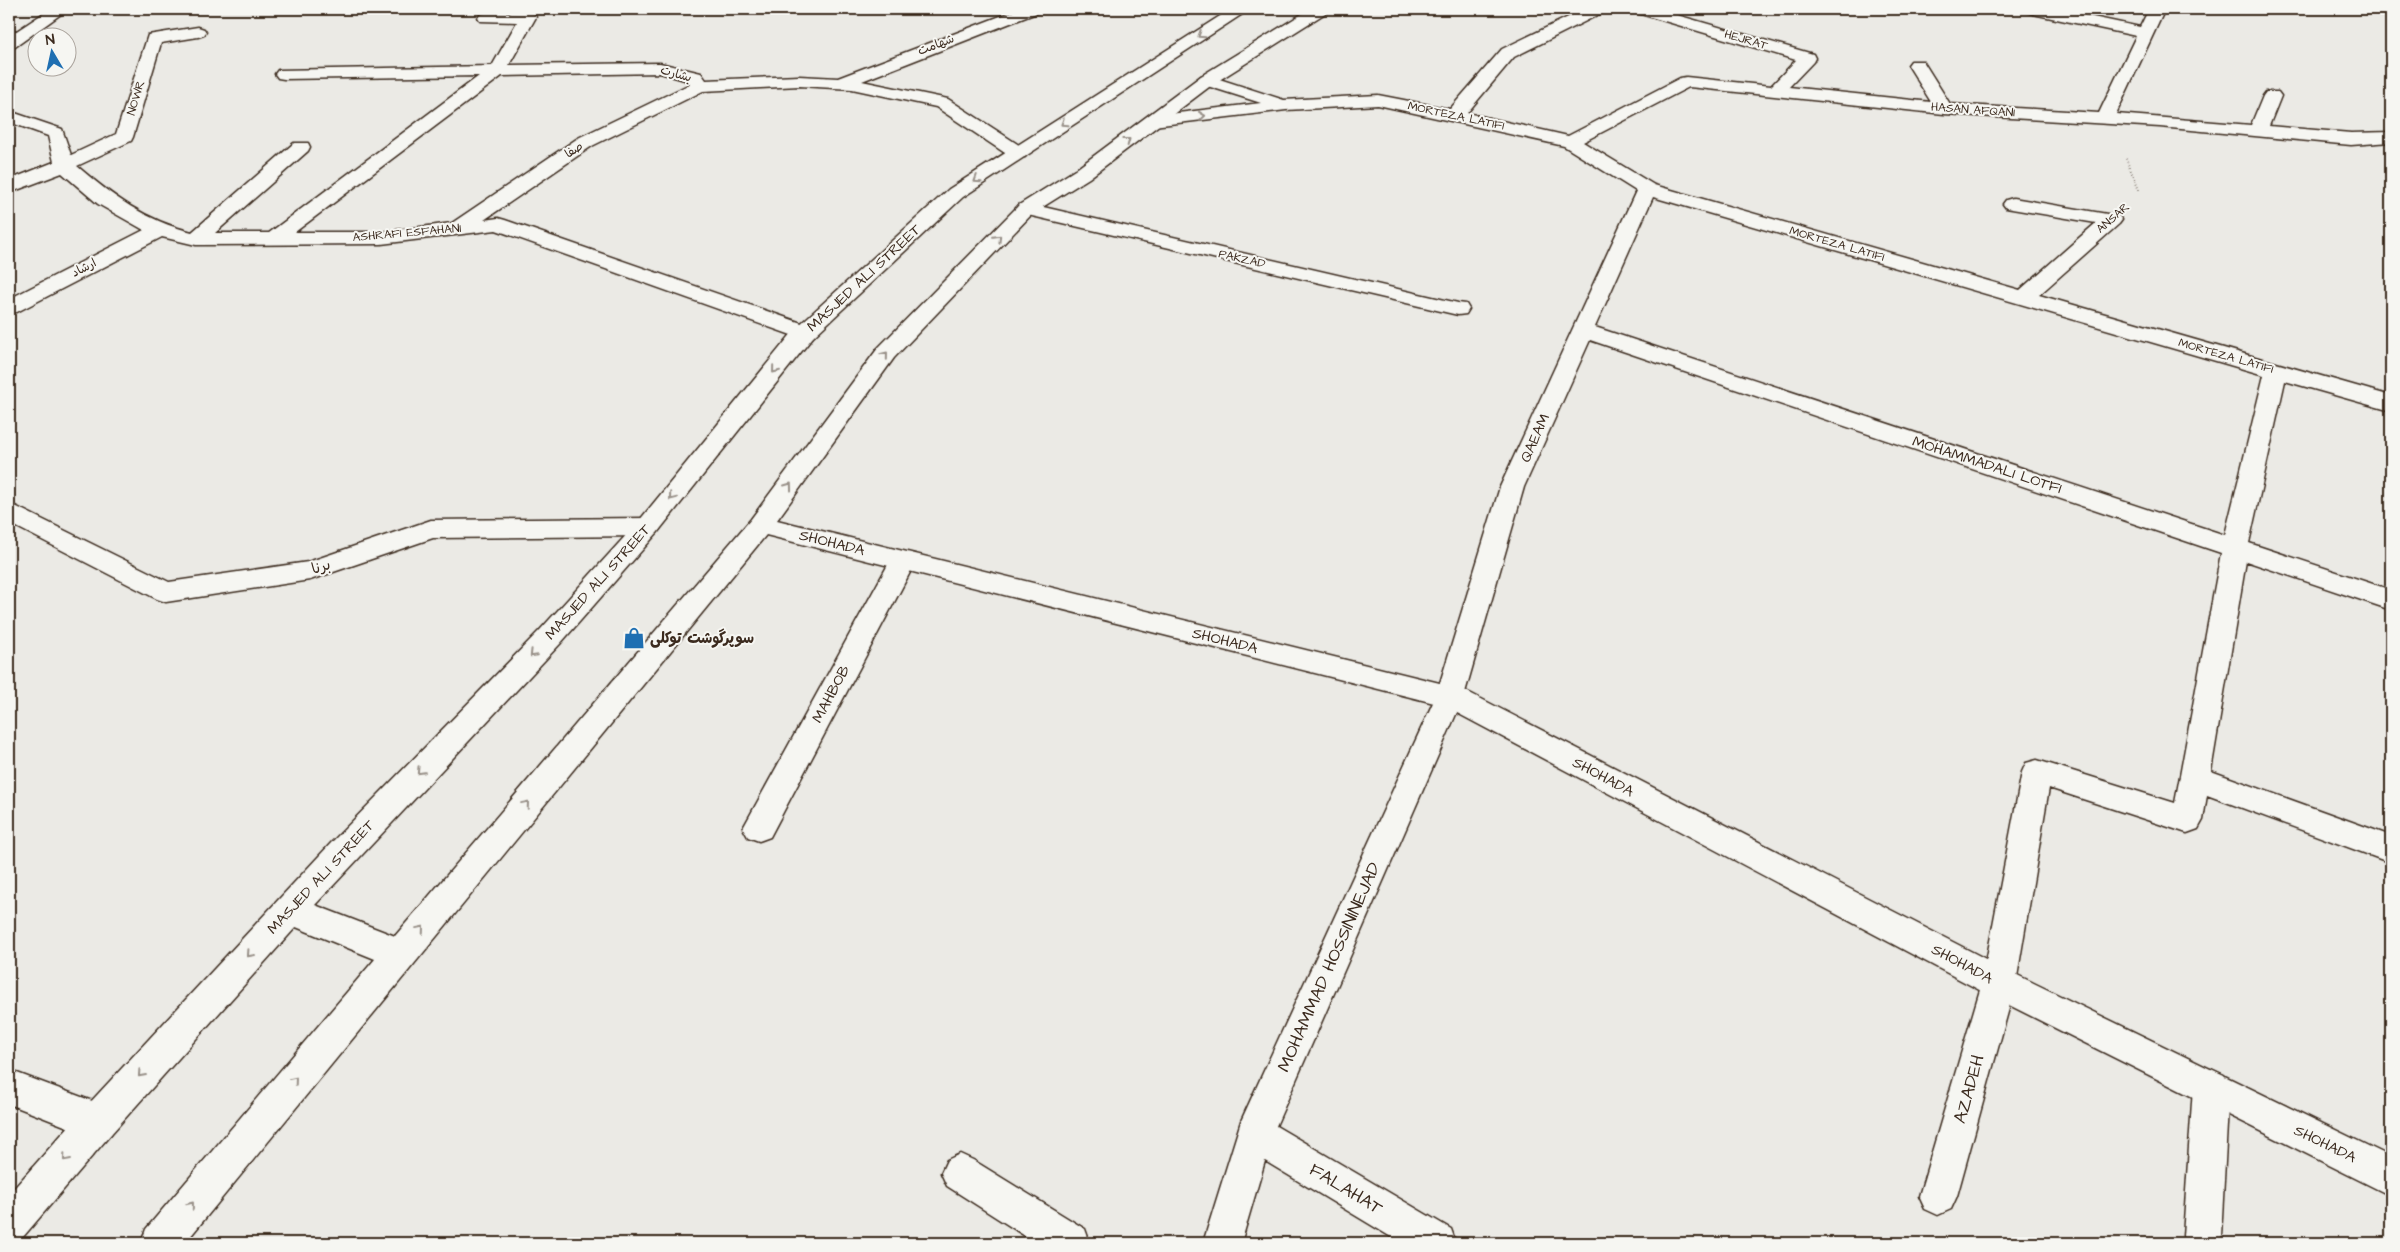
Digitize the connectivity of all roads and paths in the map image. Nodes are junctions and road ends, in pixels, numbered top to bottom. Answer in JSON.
{"nodes":[{"id":1,"x":60,"y":9,"type":"edge"},
{"id":2,"x":1033,"y":9,"type":"edge"},
{"id":3,"x":1242,"y":9,"type":"edge"},
{"id":4,"x":1321,"y":9,"type":"edge"},
{"id":5,"x":1598,"y":9,"type":"edge"},
{"id":6,"x":1640,"y":9,"type":"edge"},
{"id":7,"x":2033,"y":9,"type":"edge"},
{"id":8,"x":2157,"y":9,"type":"edge"},
{"id":9,"x":486,"y":18,"type":"dead end"},
{"id":10,"x":198,"y":32,"type":"dead end"},
{"id":11,"x":2146,"y":33,"type":"junction"},
{"id":12,"x":11,"y":39,"type":"edge"},
{"id":13,"x":1917,"y":65,"type":"dead end"},
{"id":14,"x":497,"y":71,"type":"junction"},
{"id":15,"x":284,"y":74,"type":"dead end"},
{"id":16,"x":1207,"y":80,"type":"junction"},
{"id":17,"x":839,"y":83,"type":"junction"},
{"id":18,"x":700,"y":86,"type":"junction"},
{"id":19,"x":1776,"y":91,"type":"junction"},
{"id":20,"x":2272,"y":96,"type":"dead end"},
{"id":21,"x":1286,"y":105,"type":"junction"},
{"id":22,"x":1944,"y":109,"type":"junction"},
{"id":23,"x":1455,"y":115,"type":"junction"},
{"id":24,"x":9,"y":116,"type":"edge"},
{"id":25,"x":2105,"y":119,"type":"junction"},
{"id":26,"x":1153,"y":121,"type":"junction"},
{"id":27,"x":2258,"y":131,"type":"junction"},
{"id":28,"x":2391,"y":137,"type":"edge"},
{"id":29,"x":1570,"y":142,"type":"junction"},
{"id":30,"x":301,"y":147,"type":"dead end"},
{"id":31,"x":1018,"y":153,"type":"junction"},
{"id":32,"x":64,"y":165,"type":"junction"},
{"id":33,"x":9,"y":187,"type":"edge"},
{"id":34,"x":1647,"y":189,"type":"junction"},
{"id":35,"x":2014,"y":204,"type":"dead end"},
{"id":36,"x":1026,"y":209,"type":"junction"},
{"id":37,"x":2112,"y":220,"type":"junction"},
{"id":38,"x":457,"y":229,"type":"junction"},
{"id":39,"x":159,"y":230,"type":"junction"},
{"id":40,"x":196,"y":238,"type":"junction"},
{"id":41,"x":275,"y":238,"type":"junction"},
{"id":42,"x":2023,"y":298,"type":"junction"},
{"id":43,"x":9,"y":307,"type":"edge"},
{"id":44,"x":1458,"y":309,"type":"dead end"},
{"id":45,"x":1583,"y":330,"type":"junction"},
{"id":46,"x":805,"y":332,"type":"junction"},
{"id":47,"x":2276,"y":370,"type":"junction"},
{"id":48,"x":2391,"y":404,"type":"edge"},
{"id":49,"x":9,"y":512,"type":"edge"},
{"id":50,"x":760,"y":525,"type":"junction"},
{"id":51,"x":648,"y":527,"type":"junction"},
{"id":52,"x":2235,"y":548,"type":"junction"},
{"id":53,"x":903,"y":561,"type":"junction"},
{"id":54,"x":2391,"y":600,"type":"edge"},
{"id":55,"x":1450,"y":696,"type":"junction"},
{"id":56,"x":2194,"y":778,"type":"junction"},
{"id":57,"x":759,"y":828,"type":"dead end"},
{"id":58,"x":2391,"y":850,"type":"edge"},
{"id":59,"x":290,"y":910,"type":"junction"},
{"id":60,"x":400,"y":953,"type":"junction"},
{"id":61,"x":1999,"y":983,"type":"junction"},
{"id":62,"x":2211,"y":1087,"type":"junction"},
{"id":63,"x":9,"y":1088,"type":"edge"},
{"id":64,"x":98,"y":1121,"type":"junction"},
{"id":65,"x":1254,"y":1134,"type":"junction"},
{"id":66,"x":960,"y":1172,"type":"dead end"},
{"id":67,"x":2391,"y":1177,"type":"edge"},
{"id":68,"x":1938,"y":1196,"type":"dead end"},
{"id":69,"x":9,"y":1223,"type":"edge"},
{"id":70,"x":160,"y":1243,"type":"edge"},
{"id":71,"x":1072,"y":1243,"type":"edge"},
{"id":72,"x":1222,"y":1243,"type":"edge"},
{"id":73,"x":1437,"y":1243,"type":"edge"},
{"id":74,"x":2205,"y":1243,"type":"edge"}],
"edges":[{"from":1,"to":12,"type":"street"},
{"from":2,"to":17,"type":"street","name":"شهامت"},
{"from":3,"to":31,"type":"street","name":"MASJED ALI STREET","one_way":true},
{"from":4,"to":16,"type":"street"},
{"from":5,"to":23,"type":"street"},
{"from":6,"to":19,"type":"street","name":"HEJRAT"},
{"from":7,"to":11,"type":"street"},
{"from":8,"to":11,"type":"street"},
{"from":9,"to":14,"type":"street"},
{"from":10,"to":32,"type":"street","name":"NOWR"},
{"from":11,"to":25,"type":"street"},
{"from":13,"to":22,"type":"street"},
{"from":14,"to":15,"type":"street","name":"بشارت"},
{"from":14,"to":18,"type":"street","name":"بشارت"},
{"from":14,"to":41,"type":"street"},
{"from":16,"to":21,"type":"street"},
{"from":16,"to":26,"type":"street"},
{"from":17,"to":18,"type":"street","name":"بشارت"},
{"from":17,"to":31,"type":"street","name":"بشارت"},
{"from":18,"to":38,"type":"street","name":"صفا"},
{"from":19,"to":22,"type":"street","name":"HASAN AFQANI"},
{"from":19,"to":29,"type":"street","name":"HASAN AFQANI"},
{"from":20,"to":27,"type":"street"},
{"from":21,"to":23,"type":"street","name":"MORTEZA LATIFI"},
{"from":26,"to":21,"type":"street","name":"MORTEZA LATIFI","one_way":true},
{"from":22,"to":25,"type":"street","name":"HASAN AFQANI"},
{"from":23,"to":29,"type":"street","name":"MORTEZA LATIFI"},
{"from":24,"to":32,"type":"street"},
{"from":25,"to":27,"type":"street","name":"HASAN AFQANI"},
{"from":25,"to":37,"type":"path","name":"ANSAR"},
{"from":36,"to":26,"type":"street","one_way":true},
{"from":27,"to":28,"type":"street","name":"HASAN AFQANI"},
{"from":29,"to":34,"type":"street","name":"MORTEZA LATIFI"},
{"from":30,"to":40,"type":"street"},
{"from":31,"to":46,"type":"street","name":"MASJED ALI STREET","one_way":true},
{"from":32,"to":33,"type":"street"},
{"from":32,"to":39,"type":"street","name":"ASHRAFI ESFAHANI"},
{"from":34,"to":42,"type":"street","name":"MORTEZA LATIFI"},
{"from":34,"to":45,"type":"street","name":"QAEAM"},
{"from":35,"to":37,"type":"street"},
{"from":36,"to":44,"type":"street","name":"PAKZAD"},
{"from":50,"to":36,"type":"street","one_way":true},
{"from":37,"to":42,"type":"street","name":"ANSAR"},
{"from":38,"to":41,"type":"street","name":"ASHRAFI ESFAHANI"},
{"from":38,"to":46,"type":"street","name":"ASHRAFI ESFAHANI"},
{"from":39,"to":40,"type":"street","name":"ASHRAFI ESFAHANI"},
{"from":39,"to":43,"type":"street","name":"ارشاد"},
{"from":40,"to":41,"type":"street","name":"ASHRAFI ESFAHANI"},
{"from":42,"to":47,"type":"street","name":"MORTEZA LATIFI"},
{"from":45,"to":52,"type":"street","name":"MOHAMMADALI LOTFI"},
{"from":45,"to":55,"type":"street","name":"QAEAM"},
{"from":46,"to":51,"type":"street","name":"MASJED ALI STREET","one_way":true},
{"from":47,"to":48,"type":"street","name":"MORTEZA LATIFI"},
{"from":47,"to":52,"type":"street"},
{"from":49,"to":51,"type":"street","name":"برنا"},
{"from":50,"to":53,"type":"street","name":"SHOHADA"},
{"from":60,"to":50,"type":"street","one_way":true},
{"from":51,"to":59,"type":"street","name":"MASJED ALI STREET","one_way":true},
{"from":52,"to":54,"type":"street","name":"MOHAMMADALI LOTFI"},
{"from":52,"to":56,"type":"street"},
{"from":53,"to":55,"type":"street","name":"SHOHADA"},
{"from":53,"to":57,"type":"street","name":"MAHBOB"},
{"from":55,"to":61,"type":"street","name":"SHOHADA"},
{"from":55,"to":65,"type":"street","name":"MOHAMMAD HOSSININEJAD"},
{"from":56,"to":58,"type":"street"},
{"from":56,"to":61,"type":"street","name":"AZADEH"},
{"from":59,"to":60,"type":"street"},
{"from":59,"to":64,"type":"street","name":"MASJED ALI STREET","one_way":true},
{"from":70,"to":60,"type":"street","one_way":true},
{"from":61,"to":62,"type":"street","name":"SHOHADA"},
{"from":61,"to":68,"type":"street","name":"AZADEH"},
{"from":62,"to":67,"type":"street","name":"SHOHADA"},
{"from":62,"to":74,"type":"street"},
{"from":63,"to":64,"type":"street"},
{"from":64,"to":69,"type":"street","name":"MASJED ALI STREET","one_way":true},
{"from":65,"to":72,"type":"street","name":"MOHAMMAD HOSSININEJAD"},
{"from":65,"to":73,"type":"street","name":"FALAHAT"},
{"from":66,"to":71,"type":"street"}]}
